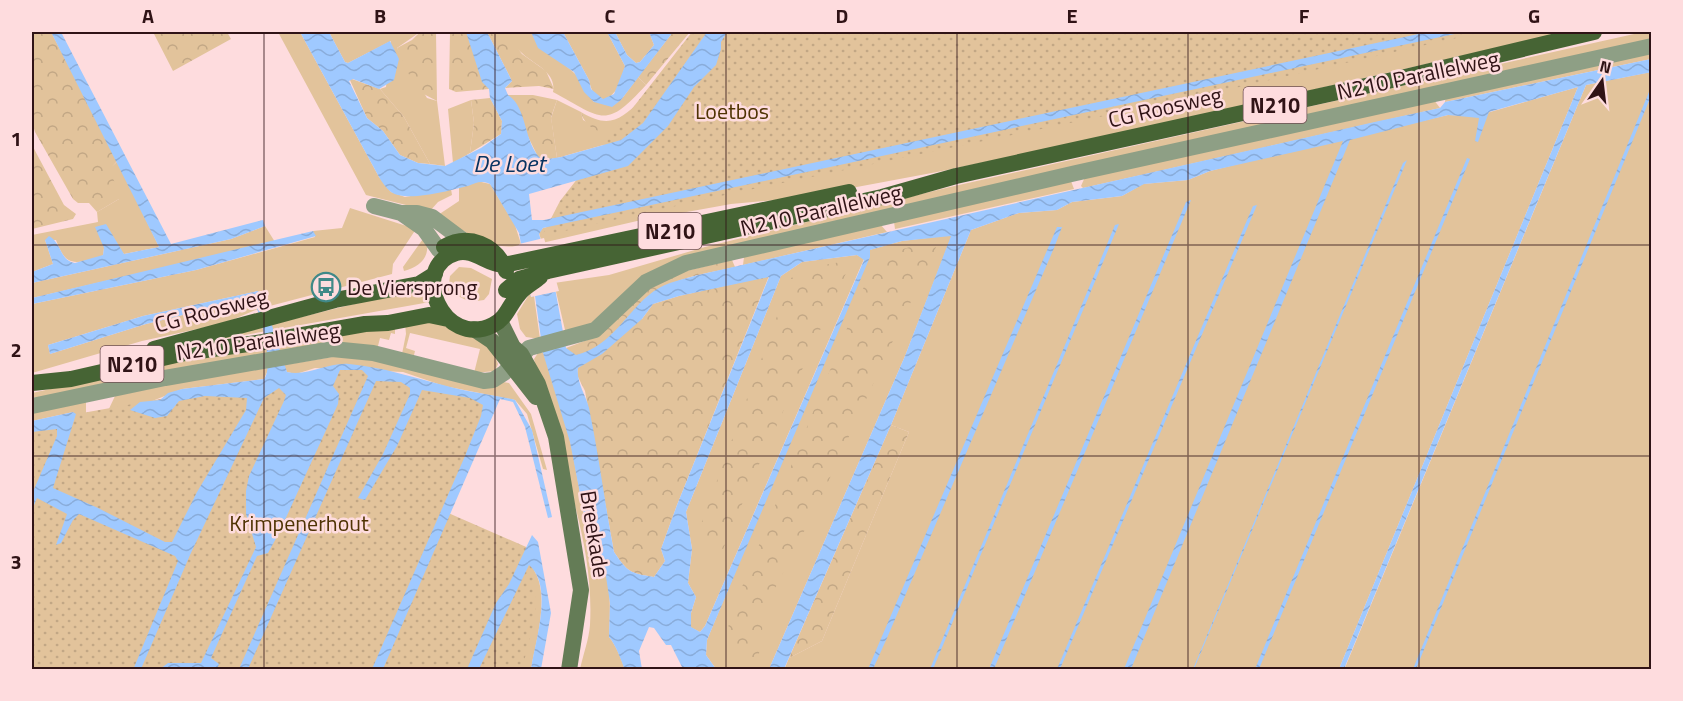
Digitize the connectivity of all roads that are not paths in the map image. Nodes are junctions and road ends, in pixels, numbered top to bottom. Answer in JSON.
{"nodes":[{"id":1,"x":1594,"y":32,"type":"edge"},
{"id":2,"x":1652,"y":46,"type":"edge"},
{"id":3,"x":374,"y":206,"type":"dead end"},
{"id":4,"x":401,"y":213,"type":"junction"},
{"id":5,"x":464,"y":241,"type":"junction"},
{"id":6,"x":493,"y":250,"type":"junction"},
{"id":7,"x":436,"y":262,"type":"junction"},
{"id":8,"x":551,"y":262,"type":"junction"},
{"id":9,"x":504,"y":265,"type":"junction"},
{"id":10,"x":525,"y":269,"type":"junction"},
{"id":11,"x":437,"y":305,"type":"junction"},
{"id":12,"x":506,"y":305,"type":"junction"},
{"id":13,"x":448,"y":319,"type":"junction"},
{"id":14,"x":365,"y":324,"type":"junction"},
{"id":15,"x":474,"y":329,"type":"junction"},
{"id":16,"x":515,"y":360,"type":"junction"},
{"id":17,"x":32,"y":382,"type":"edge"},
{"id":18,"x":32,"y":406,"type":"edge"},
{"id":19,"x":569,"y":669,"type":"edge"}],
"edges":[{"from":1,"to":8,"type":"main road","name":"CG Roosweg","number":"N210"},
{"from":2,"to":16,"type":"street","name":"N210 Parallelweg"},
{"from":3,"to":4,"type":"street"},
{"from":4,"to":5,"type":"street"},
{"from":4,"to":7,"type":"street"},
{"from":5,"to":6,"type":"main road","number":"N210"},
{"from":5,"to":7,"type":"main road","number":"N210"},
{"from":6,"to":9,"type":"main road"},
{"from":6,"to":10,"type":"main road","name":"CG Roosweg","number":"N210"},
{"from":7,"to":9,"type":"main road","number":"N210"},
{"from":7,"to":11,"type":"main road"},
{"from":7,"to":17,"type":"main road","name":"CG Roosweg","number":"N210"},
{"from":8,"to":10,"type":"main road","name":"CG Roosweg","number":"N210"},
{"from":8,"to":10,"type":"main road","name":"CG Roosweg","number":"N210"},
{"from":9,"to":10,"type":"main road","name":"CG Roosweg","number":"N210"},
{"from":9,"to":12,"type":"main road"},
{"from":10,"to":12,"type":"main road","name":"CG Roosweg","number":"N210"},
{"from":11,"to":12,"type":"main road","number":"N210"},
{"from":11,"to":13,"type":"main road"},
{"from":11,"to":14,"type":"main road","name":"CG Roosweg","number":"N210"},
{"from":12,"to":15,"type":"main road","number":"N210"},
{"from":12,"to":16,"type":"main road","name":"Breekade"},
{"from":13,"to":14,"type":"main road","name":"CG Roosweg","number":"N210"},
{"from":13,"to":15,"type":"main road","number":"N210"},
{"from":14,"to":17,"type":"main road","name":"CG Roosweg","number":"N210"},
{"from":15,"to":16,"type":"main road","name":"Breekade"},
{"from":16,"to":18,"type":"street","name":"N210 Parallelweg"},
{"from":16,"to":19,"type":"main road","name":"Breekade"}]}
